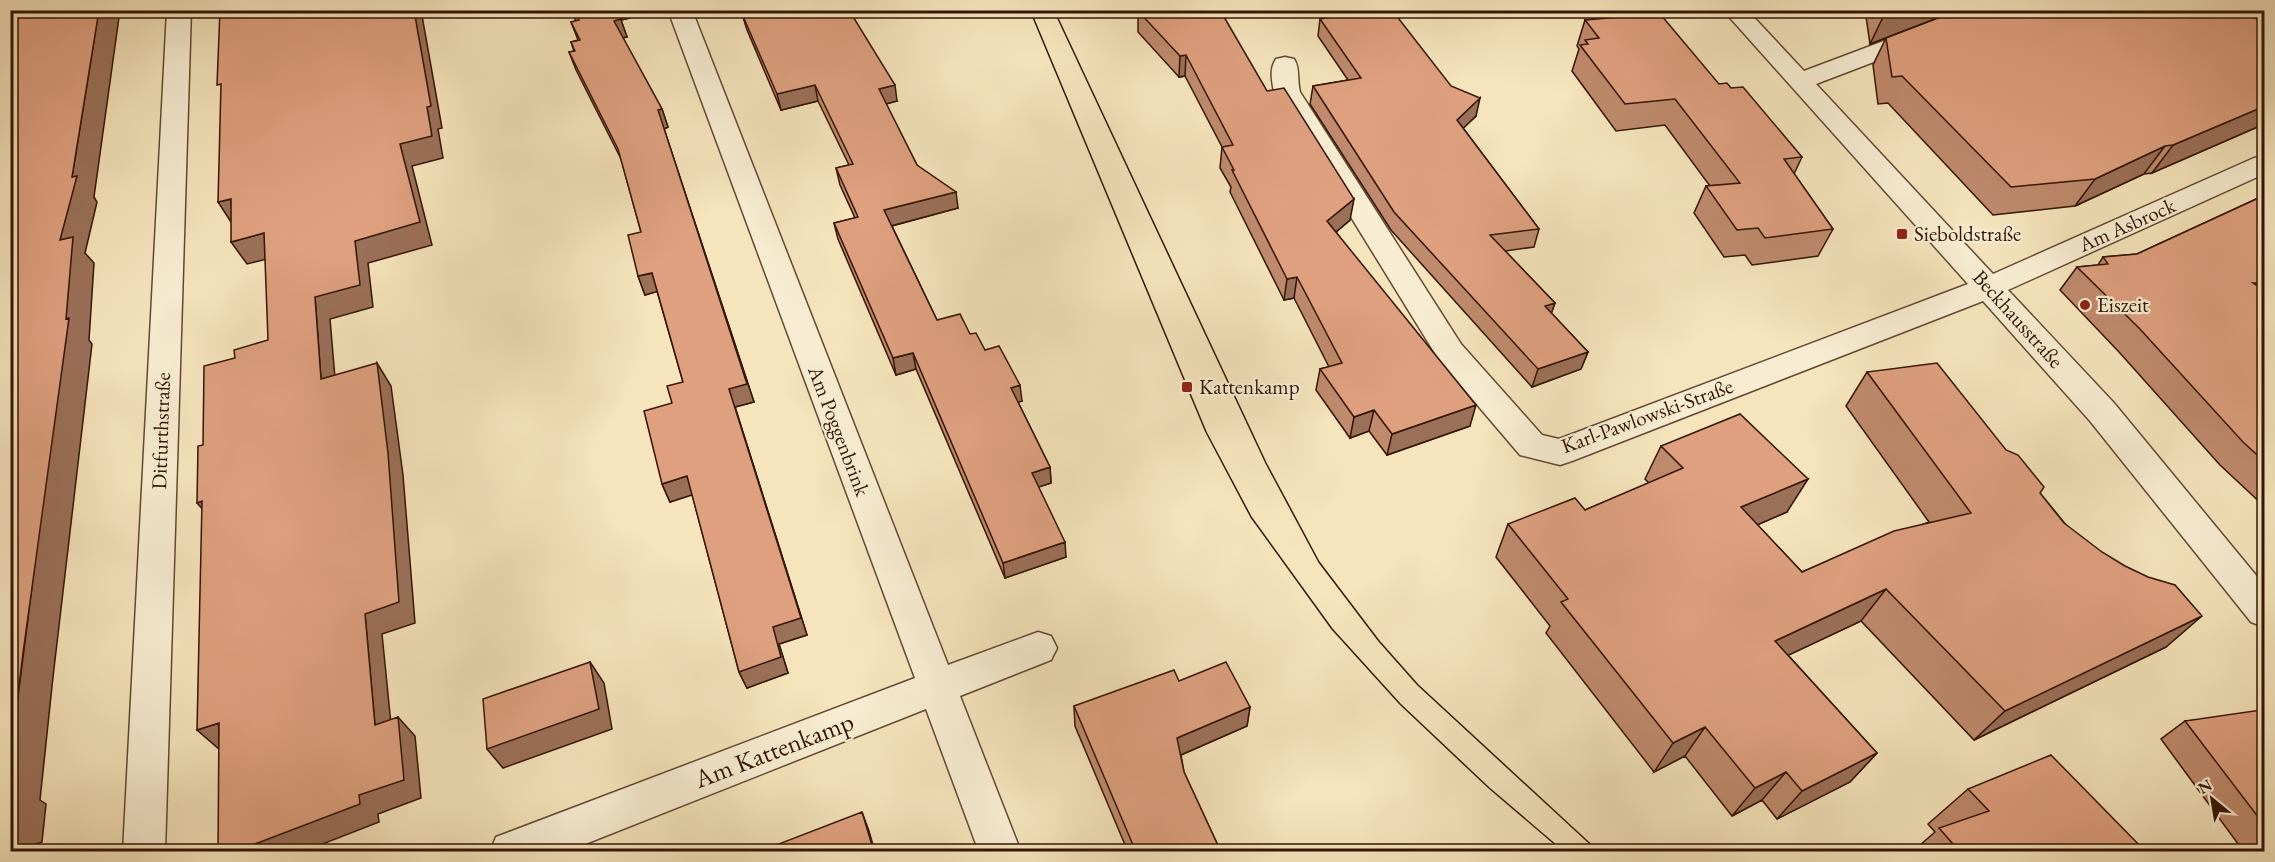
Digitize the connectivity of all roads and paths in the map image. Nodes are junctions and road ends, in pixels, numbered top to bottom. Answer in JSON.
{"nodes":[{"id":1,"x":179,"y":10,"type":"edge"},
{"id":2,"x":680,"y":10,"type":"edge"},
{"id":3,"x":1734,"y":10,"type":"edge"},
{"id":4,"x":1989,"y":10,"type":"edge"},
{"id":5,"x":1285,"y":64,"type":"dead end"},
{"id":6,"x":1800,"y":81,"type":"junction"},
{"id":7,"x":2265,"y":164,"type":"edge"},
{"id":8,"x":1989,"y":287,"type":"junction"},
{"id":9,"x":2265,"y":611,"type":"edge"},
{"id":10,"x":1038,"y":648,"type":"dead end"},
{"id":11,"x":936,"y":687,"type":"junction"},
{"id":12,"x":144,"y":852,"type":"edge"},
{"id":13,"x":511,"y":852,"type":"edge"},
{"id":14,"x":1000,"y":852,"type":"edge"}],
"edges":[{"from":1,"to":12,"type":"street","name":"Ditfurthstraße"},
{"from":2,"to":11,"type":"street","name":"Am Poggenbrink"},
{"from":3,"to":6,"type":"street","name":"Beckhausstraße"},
{"from":4,"to":6,"type":"street"},
{"from":5,"to":8,"type":"street","name":"Karl-Pawlowski-Straße"},
{"from":6,"to":8,"type":"street","name":"Beckhausstraße"},
{"from":7,"to":8,"type":"street","name":"Am Asbrock"},
{"from":8,"to":9,"type":"street","name":"Beckhausstraße"},
{"from":10,"to":11,"type":"street","name":"Am Kattenkamp"},
{"from":11,"to":13,"type":"street","name":"Am Kattenkamp"},
{"from":11,"to":14,"type":"street","name":"Am Poggenbrink"}]}
